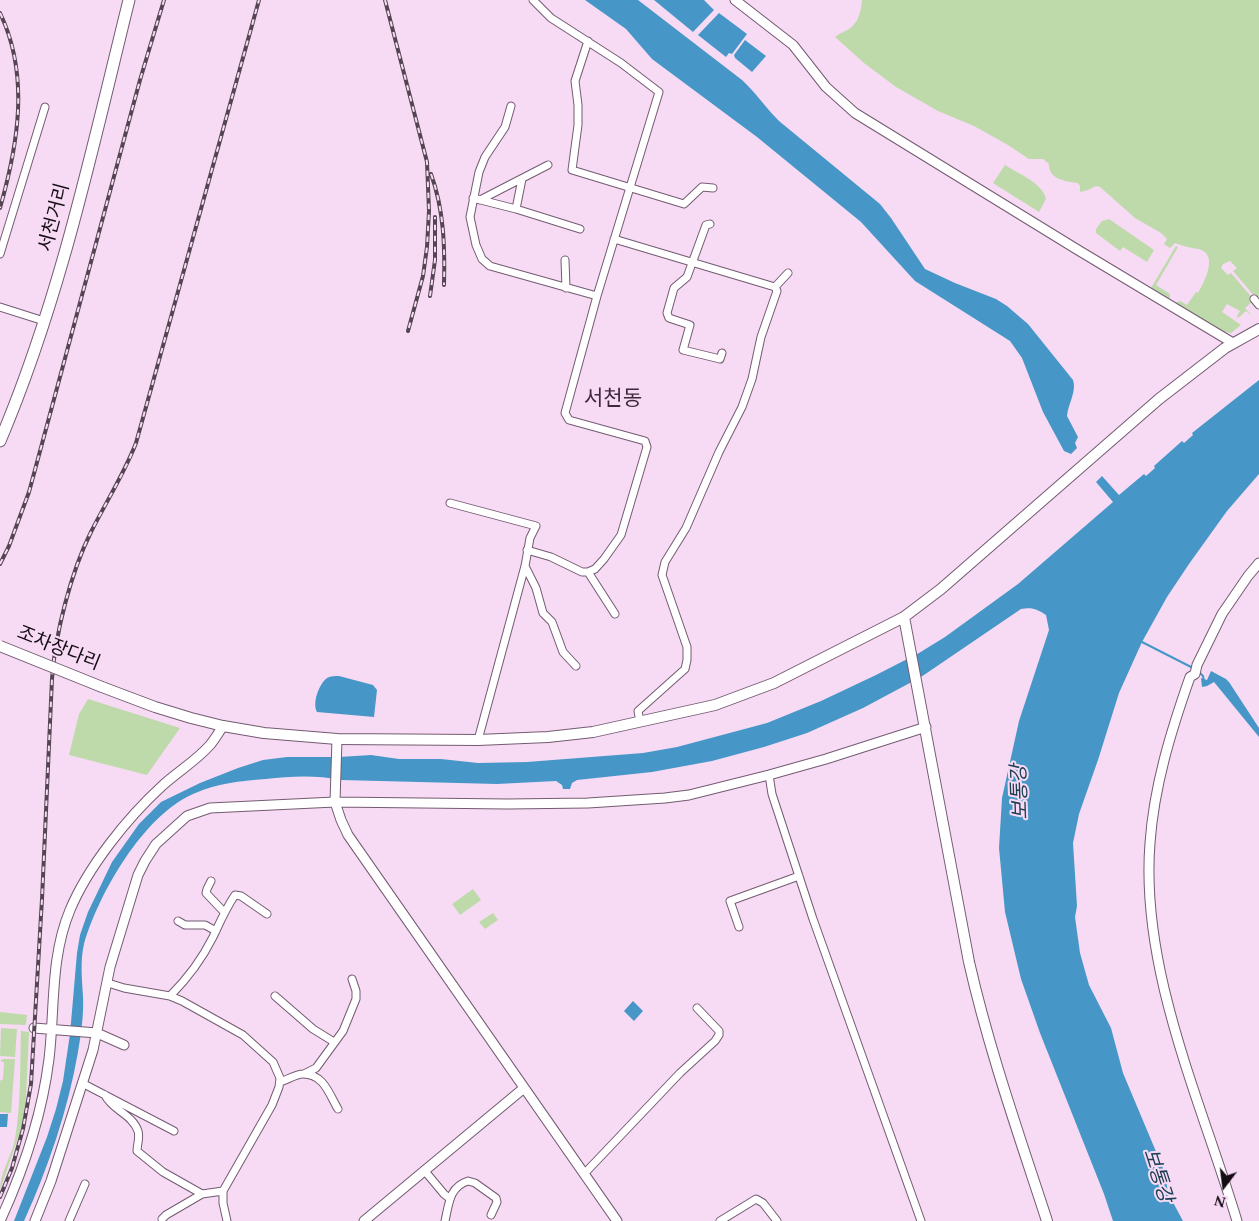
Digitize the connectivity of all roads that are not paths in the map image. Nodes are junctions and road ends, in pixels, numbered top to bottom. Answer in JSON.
{"nodes":[{"id":1,"x":129,"y":0,"type":"edge"},
{"id":2,"x":533,"y":0,"type":"edge"},
{"id":3,"x":735,"y":0,"type":"edge"},
{"id":4,"x":588,"y":41,"type":"junction"},
{"id":5,"x":511,"y":106,"type":"dead end"},
{"id":6,"x":44,"y":107,"type":"dead end"},
{"id":7,"x":548,"y":166,"type":"dead end"},
{"id":8,"x":522,"y":179,"type":"junction"},
{"id":9,"x":630,"y":187,"type":"junction"},
{"id":10,"x":713,"y":188,"type":"dead end"},
{"id":11,"x":477,"y":199,"type":"junction"},
{"id":12,"x":516,"y":209,"type":"junction"},
{"id":13,"x":710,"y":224,"type":"dead end"},
{"id":14,"x":580,"y":229,"type":"dead end"},
{"id":15,"x":614,"y":239,"type":"junction"},
{"id":16,"x":0,"y":254,"type":"edge"},
{"id":17,"x":565,"y":260,"type":"dead end"},
{"id":18,"x":693,"y":263,"type":"junction"},
{"id":19,"x":788,"y":273,"type":"dead end"},
{"id":20,"x":775,"y":287,"type":"junction"},
{"id":21,"x":566,"y":288,"type":"junction"},
{"id":22,"x":597,"y":296,"type":"junction"},
{"id":23,"x":0,"y":307,"type":"edge"},
{"id":24,"x":44,"y":321,"type":"junction"},
{"id":25,"x":1259,"y":329,"type":"edge"},
{"id":26,"x":1233,"y":343,"type":"junction"},
{"id":27,"x":722,"y":353,"type":"dead end"},
{"id":28,"x":0,"y":441,"type":"edge"},
{"id":29,"x":450,"y":503,"type":"dead end"},
{"id":30,"x":527,"y":550,"type":"junction"},
{"id":31,"x":1259,"y":563,"type":"edge"},
{"id":32,"x":525,"y":566,"type":"junction"},
{"id":33,"x":588,"y":572,"type":"junction"},
{"id":34,"x":615,"y":614,"type":"dead end"},
{"id":35,"x":904,"y":617,"type":"junction"},
{"id":36,"x":0,"y":646,"type":"edge"},
{"id":37,"x":576,"y":666,"type":"dead end"},
{"id":38,"x":640,"y":722,"type":"junction"},
{"id":39,"x":925,"y":723,"type":"junction"},
{"id":40,"x":223,"y":726,"type":"junction"},
{"id":41,"x":337,"y":739,"type":"junction"},
{"id":42,"x":478,"y":740,"type":"junction"},
{"id":43,"x":769,"y":775,"type":"junction"},
{"id":44,"x":335,"y":802,"type":"junction"},
{"id":45,"x":799,"y":876,"type":"junction"},
{"id":46,"x":212,"y":881,"type":"dead end"},
{"id":47,"x":224,"y":912,"type":"junction"},
{"id":48,"x":268,"y":914,"type":"dead end"},
{"id":49,"x":178,"y":921,"type":"dead end"},
{"id":50,"x":740,"y":927,"type":"dead end"},
{"id":51,"x":216,"y":931,"type":"junction"},
{"id":52,"x":352,"y":979,"type":"dead end"},
{"id":53,"x":108,"y":982,"type":"junction"},
{"id":54,"x":170,"y":996,"type":"junction"},
{"id":55,"x":275,"y":996,"type":"dead end"},
{"id":56,"x":697,"y":1008,"type":"dead end"},
{"id":57,"x":34,"y":1028,"type":"dead end"},
{"id":58,"x":51,"y":1030,"type":"junction"},
{"id":59,"x":97,"y":1033,"type":"junction"},
{"id":60,"x":334,"y":1042,"type":"junction"},
{"id":61,"x":124,"y":1045,"type":"dead end"},
{"id":62,"x":304,"y":1074,"type":"junction"},
{"id":63,"x":280,"y":1082,"type":"junction"},
{"id":64,"x":82,"y":1084,"type":"junction"},
{"id":65,"x":524,"y":1088,"type":"junction"},
{"id":66,"x":105,"y":1095,"type":"junction"},
{"id":67,"x":338,"y":1109,"type":"dead end"},
{"id":68,"x":174,"y":1130,"type":"dead end"},
{"id":69,"x":424,"y":1170,"type":"junction"},
{"id":70,"x":584,"y":1174,"type":"junction"},
{"id":71,"x":85,"y":1184,"type":"dead end"},
{"id":72,"x":223,"y":1190,"type":"junction"},
{"id":73,"x":202,"y":1194,"type":"junction"},
{"id":74,"x":449,"y":1198,"type":"junction"},
{"id":75,"x":491,"y":1215,"type":"dead end"},
{"id":76,"x":162,"y":1219,"type":"dead end"},
{"id":77,"x":0,"y":1221,"type":"edge"},
{"id":78,"x":35,"y":1221,"type":"edge"},
{"id":79,"x":69,"y":1221,"type":"edge"},
{"id":80,"x":227,"y":1221,"type":"edge"},
{"id":81,"x":364,"y":1221,"type":"edge"},
{"id":82,"x":445,"y":1221,"type":"edge"},
{"id":83,"x":617,"y":1221,"type":"edge"},
{"id":84,"x":720,"y":1221,"type":"edge"},
{"id":85,"x":777,"y":1221,"type":"edge"},
{"id":86,"x":921,"y":1221,"type":"edge"},
{"id":87,"x":1046,"y":1221,"type":"edge"},
{"id":88,"x":1237,"y":1221,"type":"edge"}],
"edges":[{"from":1,"to":24,"type":"main road","name":"서천거리"},
{"from":2,"to":4,"type":"street"},
{"from":3,"to":26,"type":"street"},
{"from":4,"to":9,"type":"street"},
{"from":4,"to":9,"type":"street"},
{"from":5,"to":11,"type":"street"},
{"from":6,"to":16,"type":"street"},
{"from":7,"to":8,"type":"street"},
{"from":8,"to":11,"type":"street"},
{"from":8,"to":12,"type":"street"},
{"from":9,"to":10,"type":"street"},
{"from":9,"to":15,"type":"street"},
{"from":11,"to":12,"type":"street"},
{"from":11,"to":21,"type":"street"},
{"from":12,"to":14,"type":"street"},
{"from":13,"to":18,"type":"street"},
{"from":15,"to":18,"type":"street"},
{"from":15,"to":22,"type":"street"},
{"from":17,"to":21,"type":"street"},
{"from":18,"to":20,"type":"street"},
{"from":18,"to":27,"type":"street"},
{"from":19,"to":20,"type":"street"},
{"from":20,"to":38,"type":"street"},
{"from":21,"to":22,"type":"street"},
{"from":22,"to":33,"type":"street"},
{"from":23,"to":24,"type":"street"},
{"from":24,"to":28,"type":"main road","name":"서천거리"},
{"from":25,"to":26,"type":"main road","name":"조차장다리"},
{"from":26,"to":35,"type":"main road","name":"조차장다리"},
{"from":29,"to":30,"type":"street"},
{"from":30,"to":32,"type":"street"},
{"from":30,"to":33,"type":"street"},
{"from":31,"to":88,"type":"street"},
{"from":32,"to":37,"type":"street"},
{"from":32,"to":42,"type":"street"},
{"from":33,"to":34,"type":"street"},
{"from":35,"to":38,"type":"main road","name":"조차장다리"},
{"from":35,"to":39,"type":"main road"},
{"from":36,"to":40,"type":"main road","name":"조차장다리","bridge":true},
{"from":38,"to":42,"type":"main road","name":"조차장다리"},
{"from":39,"to":43,"type":"street"},
{"from":39,"to":87,"type":"main road"},
{"from":40,"to":41,"type":"main road","name":"조차장다리"},
{"from":40,"to":58,"type":"street"},
{"from":41,"to":42,"type":"main road","name":"조차장다리"},
{"from":41,"to":44,"type":"street"},
{"from":43,"to":44,"type":"street"},
{"from":43,"to":45,"type":"street"},
{"from":44,"to":53,"type":"street"},
{"from":44,"to":65,"type":"street"},
{"from":45,"to":50,"type":"street"},
{"from":45,"to":86,"type":"street"},
{"from":46,"to":47,"type":"street"},
{"from":47,"to":48,"type":"street"},
{"from":47,"to":51,"type":"street"},
{"from":49,"to":51,"type":"street"},
{"from":51,"to":54,"type":"street"},
{"from":52,"to":60,"type":"street"},
{"from":53,"to":54,"type":"street"},
{"from":53,"to":59,"type":"street"},
{"from":54,"to":63,"type":"street"},
{"from":55,"to":60,"type":"street"},
{"from":56,"to":70,"type":"street"},
{"from":57,"to":58,"type":"street"},
{"from":58,"to":59,"type":"street"},
{"from":58,"to":77,"type":"street"},
{"from":59,"to":61,"type":"street"},
{"from":59,"to":64,"type":"street"},
{"from":60,"to":62,"type":"street"},
{"from":62,"to":63,"type":"street"},
{"from":62,"to":67,"type":"street"},
{"from":63,"to":72,"type":"street"},
{"from":64,"to":66,"type":"street"},
{"from":64,"to":78,"type":"street"},
{"from":65,"to":69,"type":"street"},
{"from":65,"to":70,"type":"street"},
{"from":66,"to":68,"type":"street"},
{"from":66,"to":73,"type":"street"},
{"from":69,"to":74,"type":"street"},
{"from":69,"to":81,"type":"street"},
{"from":70,"to":83,"type":"street"},
{"from":71,"to":79,"type":"street"},
{"from":72,"to":73,"type":"street"},
{"from":72,"to":80,"type":"street"},
{"from":73,"to":76,"type":"street"},
{"from":74,"to":75,"type":"street"},
{"from":74,"to":82,"type":"street"},
{"from":84,"to":85,"type":"street"}]}
